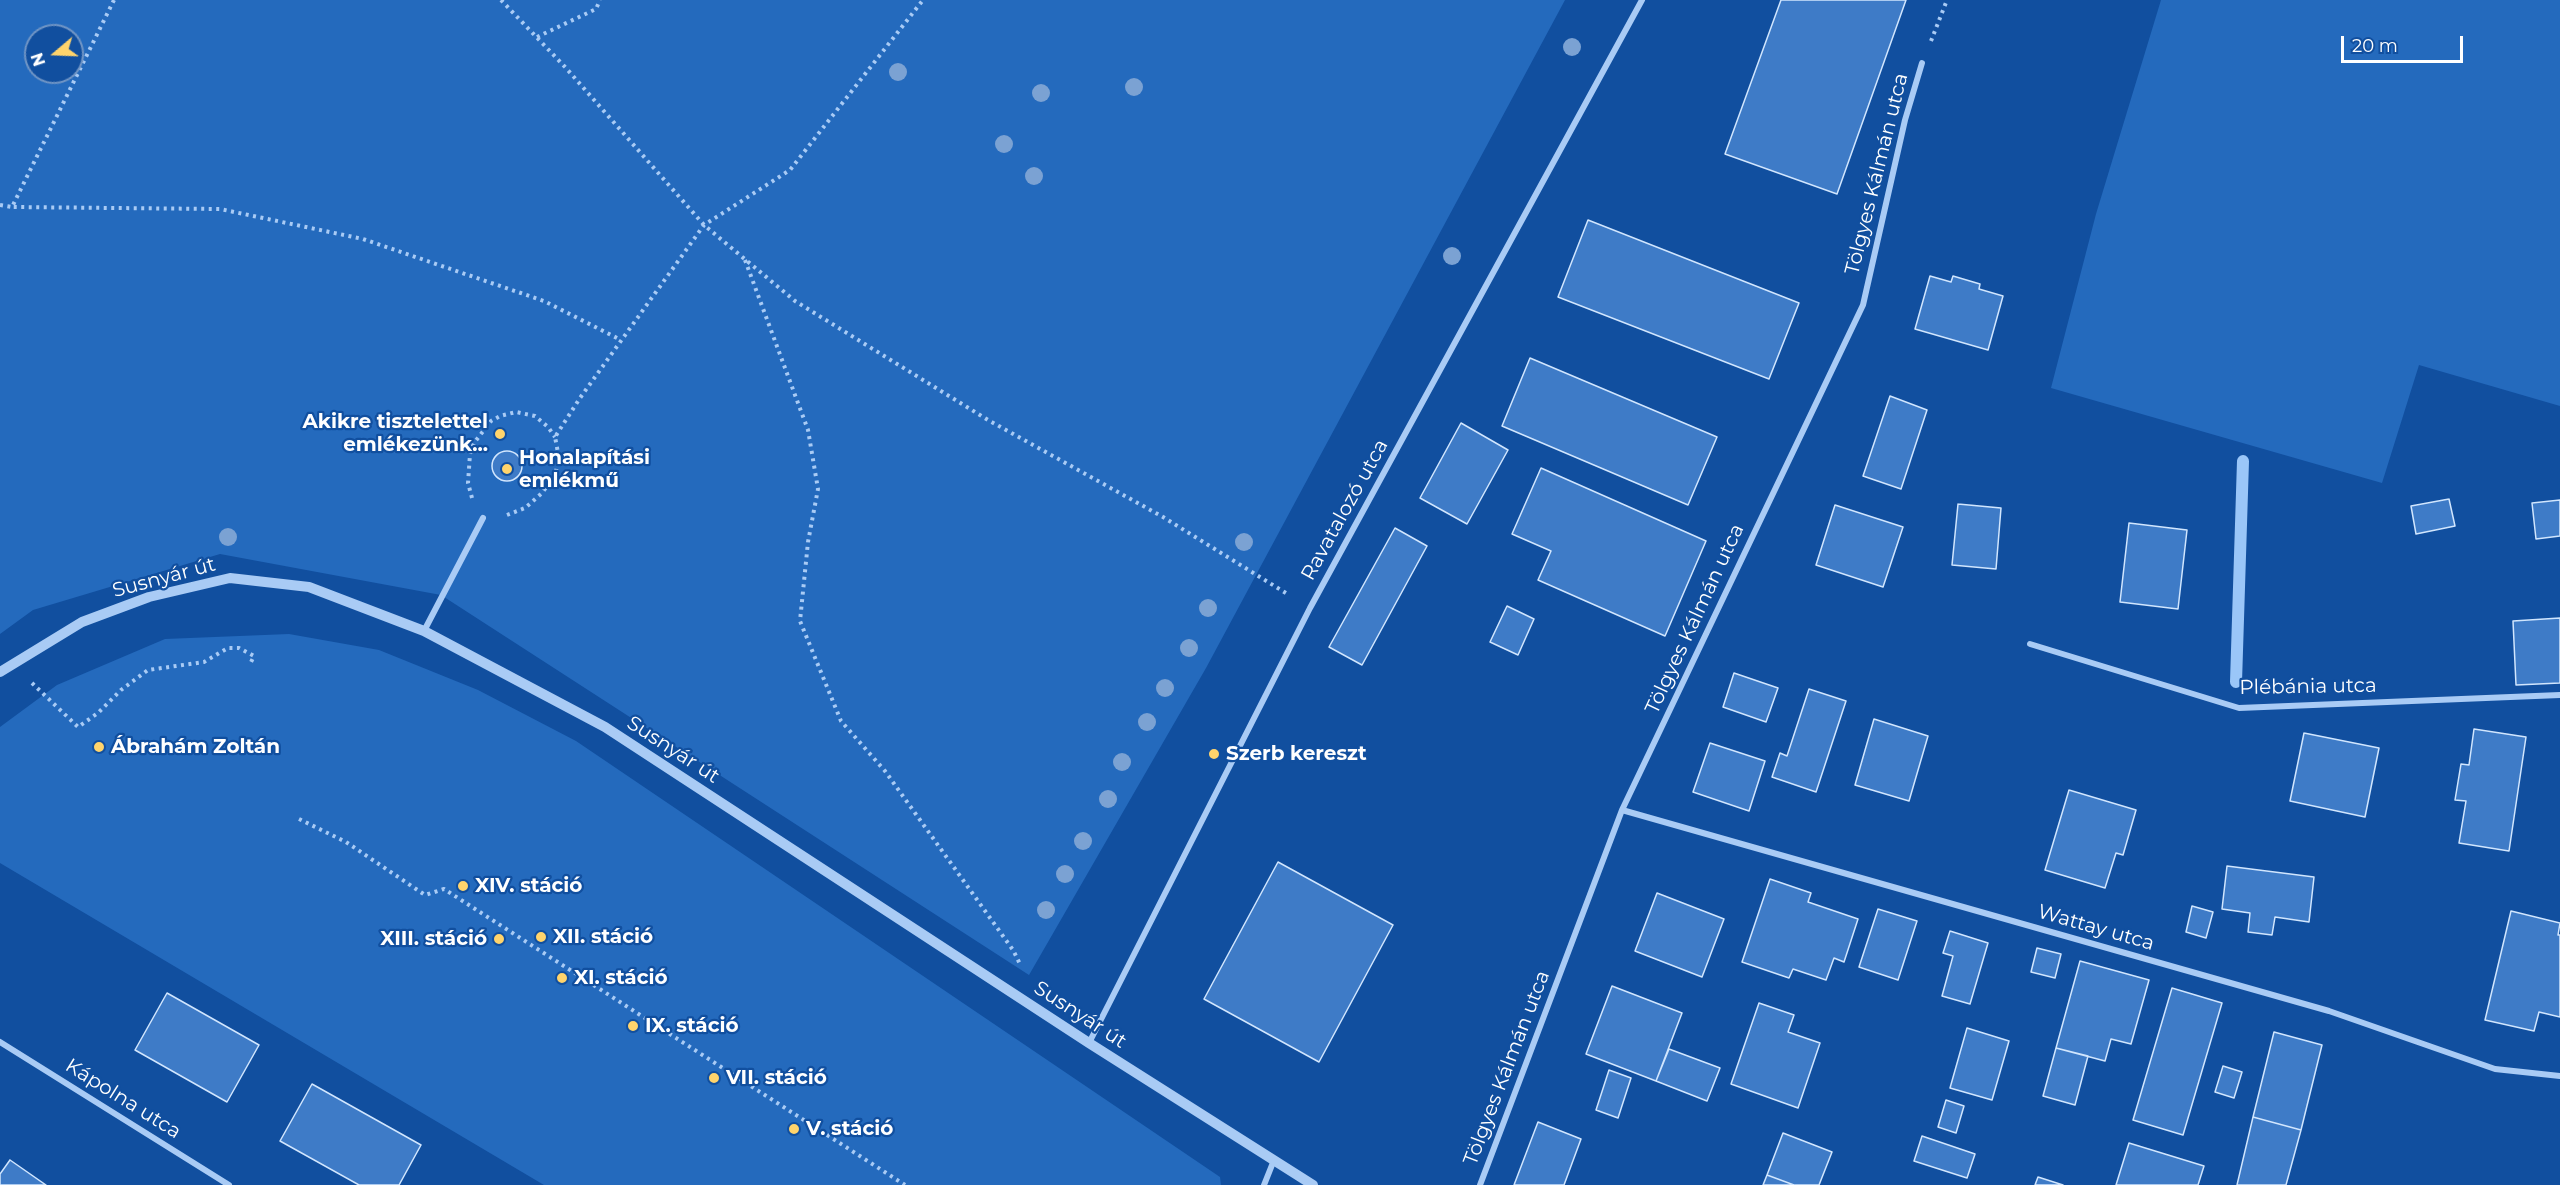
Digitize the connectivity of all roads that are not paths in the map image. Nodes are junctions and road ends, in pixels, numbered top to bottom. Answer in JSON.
{"nodes":[{"id":1,"x":1642,"y":0,"type":"edge"},
{"id":2,"x":1922,"y":63,"type":"road end"},
{"id":3,"x":483,"y":518,"type":"road end"},
{"id":4,"x":424,"y":631,"type":"junction"},
{"id":5,"x":2030,"y":644,"type":"dead end"},
{"id":6,"x":0,"y":672,"type":"edge"},
{"id":7,"x":2560,"y":695,"type":"edge"},
{"id":8,"x":1623,"y":810,"type":"junction"},
{"id":9,"x":0,"y":1042,"type":"edge"},
{"id":10,"x":1089,"y":1043,"type":"junction"},
{"id":11,"x":2560,"y":1076,"type":"edge"},
{"id":12,"x":1274,"y":1160,"type":"junction"},
{"id":13,"x":229,"y":1185,"type":"edge"},
{"id":14,"x":1264,"y":1185,"type":"edge"},
{"id":15,"x":1313,"y":1185,"type":"edge"},
{"id":16,"x":1479,"y":1185,"type":"edge"}],
"edges":[{"from":1,"to":10,"type":"street","name":"Ravatalozó utca"},
{"from":2,"to":8,"type":"street","name":"Tölgyes Kálmán utca"},
{"from":3,"to":4,"type":"street"},
{"from":4,"to":6,"type":"street","name":"Susnyár út"},
{"from":4,"to":10,"type":"street","name":"Susnyár út"},
{"from":5,"to":7,"type":"street","name":"Plébánia utca"},
{"from":8,"to":11,"type":"street","name":"Wattay utca"},
{"from":8,"to":16,"type":"street","name":"Tölgyes Kálmán utca"},
{"from":9,"to":13,"type":"street","name":"Kápolna utca"},
{"from":10,"to":12,"type":"street","name":"Susnyár út"},
{"from":12,"to":14,"type":"street"},
{"from":12,"to":15,"type":"street","name":"Susnyár út"}]}
